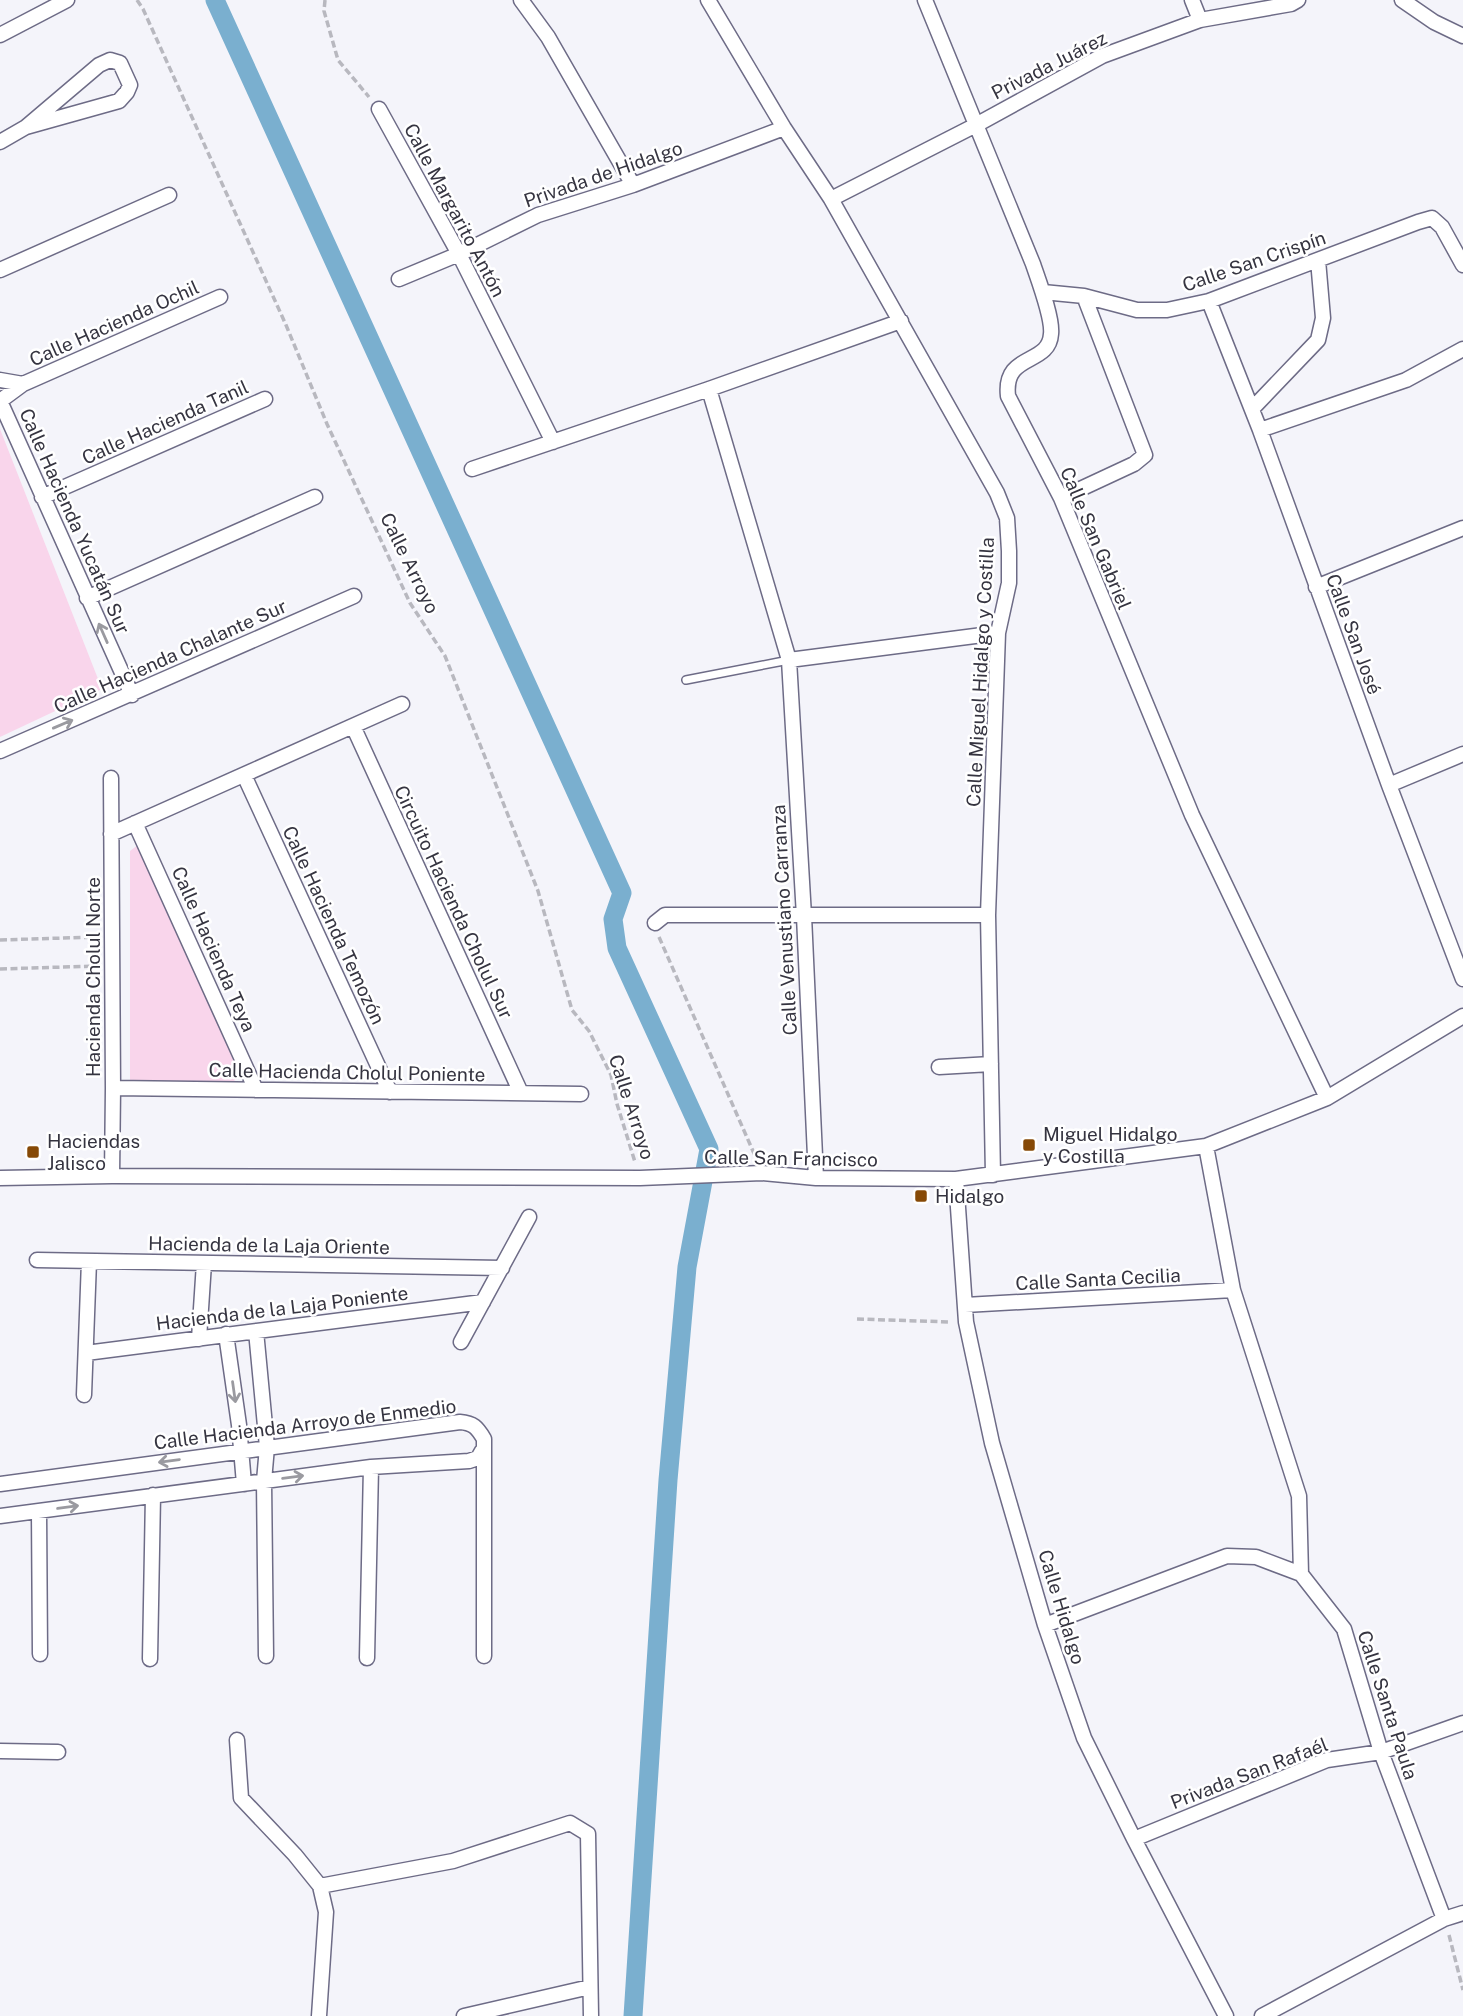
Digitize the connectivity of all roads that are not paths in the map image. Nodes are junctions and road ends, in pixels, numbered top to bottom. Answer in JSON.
{"nodes":[{"id":1,"x":521,"y":0,"type":"edge"},
{"id":2,"x":708,"y":0,"type":"edge"},
{"id":3,"x":925,"y":0,"type":"edge"},
{"id":4,"x":1192,"y":0,"type":"edge"},
{"id":5,"x":1298,"y":0,"type":"edge"},
{"id":6,"x":1402,"y":0,"type":"edge"},
{"id":7,"x":58,"y":2,"type":"edge"},
{"id":8,"x":1200,"y":20,"type":"junction"},
{"id":9,"x":0,"y":35,"type":"edge"},
{"id":10,"x":1463,"y":36,"type":"edge"},
{"id":11,"x":379,"y":109,"type":"road end"},
{"id":12,"x":976,"y":125,"type":"junction"},
{"id":13,"x":26,"y":127,"type":"junction"},
{"id":14,"x":784,"y":128,"type":"junction"},
{"id":15,"x":0,"y":142,"type":"edge"},
{"id":16,"x":633,"y":185,"type":"junction"},
{"id":17,"x":169,"y":195,"type":"dead end"},
{"id":18,"x":831,"y":199,"type":"junction"},
{"id":19,"x":458,"y":254,"type":"junction"},
{"id":20,"x":1318,"y":260,"type":"junction"},
{"id":21,"x":1463,"y":265,"type":"edge"},
{"id":22,"x":0,"y":270,"type":"edge"},
{"id":23,"x":399,"y":279,"type":"dead end"},
{"id":24,"x":1043,"y":292,"type":"junction"},
{"id":25,"x":1084,"y":296,"type":"junction"},
{"id":26,"x":220,"y":297,"type":"dead end"},
{"id":27,"x":1209,"y":301,"type":"junction"},
{"id":28,"x":901,"y":321,"type":"junction"},
{"id":29,"x":1463,"y":349,"type":"edge"},
{"id":30,"x":0,"y":380,"type":"edge"},
{"id":31,"x":23,"y":384,"type":"junction"},
{"id":32,"x":709,"y":389,"type":"junction"},
{"id":33,"x":265,"y":399,"type":"dead end"},
{"id":34,"x":0,"y":401,"type":"edge"},
{"id":35,"x":1252,"y":408,"type":"junction"},
{"id":36,"x":1260,"y":430,"type":"junction"},
{"id":37,"x":553,"y":442,"type":"junction"},
{"id":38,"x":472,"y":470,"type":"dead end"},
{"id":39,"x":42,"y":497,"type":"junction"},
{"id":40,"x":315,"y":497,"type":"dead end"},
{"id":41,"x":1060,"y":498,"type":"junction"},
{"id":42,"x":1463,"y":528,"type":"edge"},
{"id":43,"x":1316,"y":587,"type":"junction"},
{"id":44,"x":354,"y":596,"type":"dead end"},
{"id":45,"x":88,"y":598,"type":"junction"},
{"id":46,"x":998,"y":633,"type":"junction"},
{"id":47,"x":789,"y":660,"type":"junction"},
{"id":48,"x":686,"y":680,"type":"dead end"},
{"id":49,"x":132,"y":695,"type":"junction"},
{"id":50,"x":402,"y":704,"type":"dead end"},
{"id":51,"x":353,"y":726,"type":"junction"},
{"id":52,"x":0,"y":751,"type":"edge"},
{"id":53,"x":1463,"y":754,"type":"edge"},
{"id":54,"x":244,"y":775,"type":"junction"},
{"id":55,"x":111,"y":778,"type":"dead end"},
{"id":56,"x":1389,"y":785,"type":"junction"},
{"id":57,"x":135,"y":823,"type":"junction"},
{"id":58,"x":111,"y":834,"type":"junction"},
{"id":59,"x":988,"y":915,"type":"junction"},
{"id":60,"x":804,"y":916,"type":"junction"},
{"id":61,"x":655,"y":923,"type":"road end"},
{"id":62,"x":1463,"y":979,"type":"edge"},
{"id":63,"x":1463,"y":1016,"type":"edge"},
{"id":64,"x":991,"y":1064,"type":"junction"},
{"id":65,"x":939,"y":1067,"type":"dead end"},
{"id":66,"x":113,"y":1088,"type":"junction"},
{"id":67,"x":257,"y":1090,"type":"junction"},
{"id":68,"x":390,"y":1092,"type":"junction"},
{"id":69,"x":521,"y":1093,"type":"junction"},
{"id":70,"x":581,"y":1094,"type":"dead end"},
{"id":71,"x":1327,"y":1098,"type":"junction"},
{"id":72,"x":1206,"y":1146,"type":"junction"},
{"id":73,"x":993,"y":1175,"type":"junction"},
{"id":74,"x":112,"y":1176,"type":"junction"},
{"id":75,"x":0,"y":1178,"type":"edge"},
{"id":76,"x":816,"y":1178,"type":"junction"},
{"id":77,"x":956,"y":1180,"type":"junction"},
{"id":78,"x":529,"y":1217,"type":"dead end"},
{"id":79,"x":37,"y":1260,"type":"dead end"},
{"id":80,"x":89,"y":1261,"type":"junction"},
{"id":81,"x":204,"y":1263,"type":"junction"},
{"id":82,"x":502,"y":1268,"type":"junction"},
{"id":83,"x":1233,"y":1290,"type":"junction"},
{"id":84,"x":483,"y":1301,"type":"junction"},
{"id":85,"x":965,"y":1305,"type":"junction"},
{"id":86,"x":256,"y":1331,"type":"junction"},
{"id":87,"x":226,"y":1334,"type":"junction"},
{"id":88,"x":199,"y":1339,"type":"junction"},
{"id":89,"x":461,"y":1342,"type":"dead end"},
{"id":90,"x":86,"y":1353,"type":"junction"},
{"id":91,"x":84,"y":1395,"type":"dead end"},
{"id":92,"x":267,"y":1447,"type":"junction"},
{"id":93,"x":242,"y":1451,"type":"junction"},
{"id":94,"x":482,"y":1451,"type":"junction"},
{"id":95,"x":371,"y":1467,"type":"junction"},
{"id":96,"x":264,"y":1481,"type":"junction"},
{"id":97,"x":0,"y":1484,"type":"edge"},
{"id":98,"x":244,"y":1484,"type":"junction"},
{"id":99,"x":153,"y":1495,"type":"junction"},
{"id":100,"x":39,"y":1511,"type":"junction"},
{"id":101,"x":0,"y":1516,"type":"edge"},
{"id":102,"x":1301,"y":1574,"type":"junction"},
{"id":103,"x":1045,"y":1625,"type":"junction"},
{"id":104,"x":40,"y":1654,"type":"dead end"},
{"id":105,"x":266,"y":1656,"type":"dead end"},
{"id":106,"x":484,"y":1656,"type":"dead end"},
{"id":107,"x":367,"y":1658,"type":"dead end"},
{"id":108,"x":150,"y":1659,"type":"dead end"},
{"id":109,"x":1463,"y":1723,"type":"edge"},
{"id":110,"x":237,"y":1740,"type":"dead end"},
{"id":111,"x":0,"y":1751,"type":"edge"},
{"id":112,"x":58,"y":1752,"type":"dead end"},
{"id":113,"x":1381,"y":1752,"type":"junction"},
{"id":114,"x":1134,"y":1839,"type":"junction"},
{"id":115,"x":320,"y":1886,"type":"junction"},
{"id":116,"x":1463,"y":1913,"type":"edge"},
{"id":117,"x":1444,"y":1919,"type":"junction"},
{"id":118,"x":590,"y":1987,"type":"junction"},
{"id":119,"x":319,"y":2016,"type":"edge"},
{"id":120,"x":464,"y":2016,"type":"edge"},
{"id":121,"x":590,"y":2016,"type":"edge"},
{"id":122,"x":1226,"y":2016,"type":"edge"},
{"id":123,"x":1262,"y":2016,"type":"edge"}],
"edges":[{"from":1,"to":16,"type":"street"},
{"from":2,"to":14,"type":"street","name":"Calle Miguel Hidalgo y Costilla"},
{"from":3,"to":12,"type":"street","name":"Calle San Gabriel"},
{"from":4,"to":8,"type":"street"},
{"from":5,"to":8,"type":"street","name":"Privada Juárez"},
{"from":6,"to":10,"type":"street"},
{"from":7,"to":9,"type":"street"},
{"from":8,"to":12,"type":"street","name":"Privada Juárez"},
{"from":11,"to":19,"type":"street","name":"Calle Margarito Antón"},
{"from":12,"to":18,"type":"street","name":"Privada Juárez"},
{"from":12,"to":24,"type":"street","name":"Calle San Gabriel"},
{"from":13,"to":13,"type":"street"},
{"from":13,"to":15,"type":"street"},
{"from":14,"to":16,"type":"street","name":"Privada de Hidalgo"},
{"from":14,"to":18,"type":"street","name":"Calle Miguel Hidalgo y Costilla"},
{"from":16,"to":19,"type":"street","name":"Privada de Hidalgo"},
{"from":17,"to":22,"type":"street"},
{"from":18,"to":28,"type":"street","name":"Calle Miguel Hidalgo y Costilla"},
{"from":19,"to":23,"type":"street","name":"Privada de Hidalgo"},
{"from":19,"to":37,"type":"street","name":"Calle Margarito Antón"},
{"from":20,"to":21,"type":"street","name":"Calle San Crispín"},
{"from":20,"to":27,"type":"street","name":"Calle San Crispín"},
{"from":20,"to":35,"type":"street"},
{"from":24,"to":25,"type":"street","name":"Calle San Crispín"},
{"from":24,"to":41,"type":"street","name":"Calle San Gabriel"},
{"from":25,"to":27,"type":"street","name":"Calle San Crispín"},
{"from":25,"to":41,"type":"street"},
{"from":26,"to":31,"type":"street","name":"Calle Hacienda Ochil"},
{"from":27,"to":35,"type":"street","name":"Calle San José"},
{"from":28,"to":32,"type":"street"},
{"from":28,"to":46,"type":"street","name":"Calle Miguel Hidalgo y Costilla"},
{"from":29,"to":36,"type":"street"},
{"from":30,"to":31,"type":"street","name":"Calle Hacienda Ochil"},
{"from":31,"to":34,"type":"street","name":"Calle Hacienda Ochil"},
{"from":32,"to":37,"type":"street"},
{"from":32,"to":47,"type":"street","name":"Calle Venustiano Carranza"},
{"from":33,"to":39,"type":"street","name":"Calle Hacienda Tanil"},
{"from":34,"to":39,"type":"street","name":"Calle Hacienda Yucatán Sur"},
{"from":35,"to":36,"type":"street","name":"Calle San José"},
{"from":36,"to":43,"type":"street","name":"Calle San José"},
{"from":37,"to":38,"type":"street"},
{"from":39,"to":45,"type":"street","name":"Calle Hacienda Yucatán Sur"},
{"from":40,"to":45,"type":"street"},
{"from":41,"to":71,"type":"street","name":"Calle San Gabriel"},
{"from":42,"to":43,"type":"street"},
{"from":43,"to":56,"type":"street","name":"Calle San José"},
{"from":44,"to":49,"type":"street","name":"Calle Hacienda Chalante Sur"},
{"from":49,"to":45,"type":"street","name":"Calle Hacienda Yucatán Sur","one_way":true},
{"from":46,"to":47,"type":"street"},
{"from":46,"to":59,"type":"street","name":"Calle Miguel Hidalgo y Costilla"},
{"from":47,"to":48,"type":"lane"},
{"from":47,"to":60,"type":"street","name":"Calle Venustiano Carranza"},
{"from":52,"to":49,"type":"street","name":"Calle Hacienda Chalante Sur","one_way":true},
{"from":50,"to":51,"type":"street"},
{"from":51,"to":54,"type":"street"},
{"from":51,"to":69,"type":"street","name":"Circuito Hacienda Cholul Sur"},
{"from":53,"to":56,"type":"street"},
{"from":54,"to":57,"type":"street"},
{"from":54,"to":68,"type":"street","name":"Calle Hacienda Temozón"},
{"from":55,"to":58,"type":"street","name":"Hacienda Cholul Norte"},
{"from":56,"to":62,"type":"street","name":"Calle San José"},
{"from":57,"to":58,"type":"street"},
{"from":57,"to":67,"type":"street","name":"Calle Hacienda Teya"},
{"from":58,"to":66,"type":"street","name":"Hacienda Cholul Norte"},
{"from":59,"to":60,"type":"street"},
{"from":59,"to":64,"type":"street","name":"Calle Miguel Hidalgo y Costilla"},
{"from":60,"to":61,"type":"street"},
{"from":60,"to":76,"type":"street","name":"Calle Venustiano Carranza"},
{"from":63,"to":71,"type":"street","name":"Calle San Francisco"},
{"from":64,"to":65,"type":"street"},
{"from":64,"to":73,"type":"street","name":"Calle Miguel Hidalgo y Costilla"},
{"from":66,"to":67,"type":"street","name":"Calle Hacienda Cholul Poniente"},
{"from":66,"to":74,"type":"street","name":"Hacienda Cholul Norte"},
{"from":67,"to":68,"type":"street","name":"Calle Hacienda Cholul Poniente"},
{"from":68,"to":69,"type":"street","name":"Calle Hacienda Cholul Poniente"},
{"from":69,"to":70,"type":"street","name":"Calle Hacienda Cholul Poniente"},
{"from":71,"to":72,"type":"street","name":"Calle San Francisco"},
{"from":72,"to":73,"type":"street","name":"Calle San Francisco"},
{"from":72,"to":83,"type":"street"},
{"from":73,"to":77,"type":"street","name":"Calle San Francisco"},
{"from":74,"to":75,"type":"street","name":"Calle San Francisco"},
{"from":74,"to":76,"type":"street","name":"Calle San Francisco"},
{"from":76,"to":77,"type":"street","name":"Calle San Francisco"},
{"from":77,"to":85,"type":"street","name":"Calle Hidalgo"},
{"from":78,"to":82,"type":"street"},
{"from":79,"to":80,"type":"street","name":"Hacienda de la Laja Oriente"},
{"from":80,"to":81,"type":"street","name":"Hacienda de la Laja Oriente"},
{"from":80,"to":90,"type":"street"},
{"from":81,"to":82,"type":"street","name":"Hacienda de la Laja Oriente"},
{"from":81,"to":88,"type":"street"},
{"from":82,"to":84,"type":"street"},
{"from":83,"to":85,"type":"street","name":"Calle Santa Cecilia"},
{"from":83,"to":102,"type":"street"},
{"from":84,"to":86,"type":"street","name":"Hacienda de la Laja Poniente"},
{"from":84,"to":89,"type":"street"},
{"from":85,"to":103,"type":"street","name":"Calle Hidalgo"},
{"from":86,"to":87,"type":"street","name":"Hacienda de la Laja Poniente"},
{"from":86,"to":92,"type":"street"},
{"from":87,"to":88,"type":"street","name":"Hacienda de la Laja Poniente"},
{"from":87,"to":93,"type":"street","one_way":true},
{"from":88,"to":90,"type":"street","name":"Hacienda de la Laja Poniente"},
{"from":90,"to":91,"type":"street"},
{"from":92,"to":93,"type":"street","name":"Calle Hacienda Arroyo de Enmedio"},
{"from":92,"to":94,"type":"street","name":"Calle Hacienda Arroyo de Enmedio"},
{"from":92,"to":96,"type":"street"},
{"from":93,"to":97,"type":"street","name":"Calle Hacienda Arroyo de Enmedio","one_way":true},
{"from":93,"to":98,"type":"street"},
{"from":94,"to":95,"type":"street"},
{"from":94,"to":106,"type":"street"},
{"from":96,"to":95,"type":"street","one_way":true},
{"from":95,"to":107,"type":"street"},
{"from":96,"to":98,"type":"street"},
{"from":96,"to":105,"type":"street"},
{"from":98,"to":99,"type":"street"},
{"from":100,"to":99,"type":"street","one_way":true},
{"from":99,"to":108,"type":"street"},
{"from":100,"to":101,"type":"street"},
{"from":100,"to":104,"type":"street"},
{"from":102,"to":103,"type":"street"},
{"from":102,"to":113,"type":"street","name":"Calle Santa Paula"},
{"from":103,"to":114,"type":"street","name":"Calle Hidalgo"},
{"from":109,"to":113,"type":"street","name":"Privada San Rafaél"},
{"from":110,"to":115,"type":"street"},
{"from":111,"to":112,"type":"street"},
{"from":113,"to":114,"type":"street","name":"Privada San Rafaél"},
{"from":113,"to":117,"type":"street","name":"Calle Santa Paula"},
{"from":114,"to":122,"type":"street","name":"Calle Hidalgo"},
{"from":115,"to":118,"type":"street"},
{"from":115,"to":119,"type":"street"},
{"from":116,"to":117,"type":"street"},
{"from":117,"to":123,"type":"street"},
{"from":118,"to":120,"type":"street"},
{"from":118,"to":121,"type":"street"}]}
